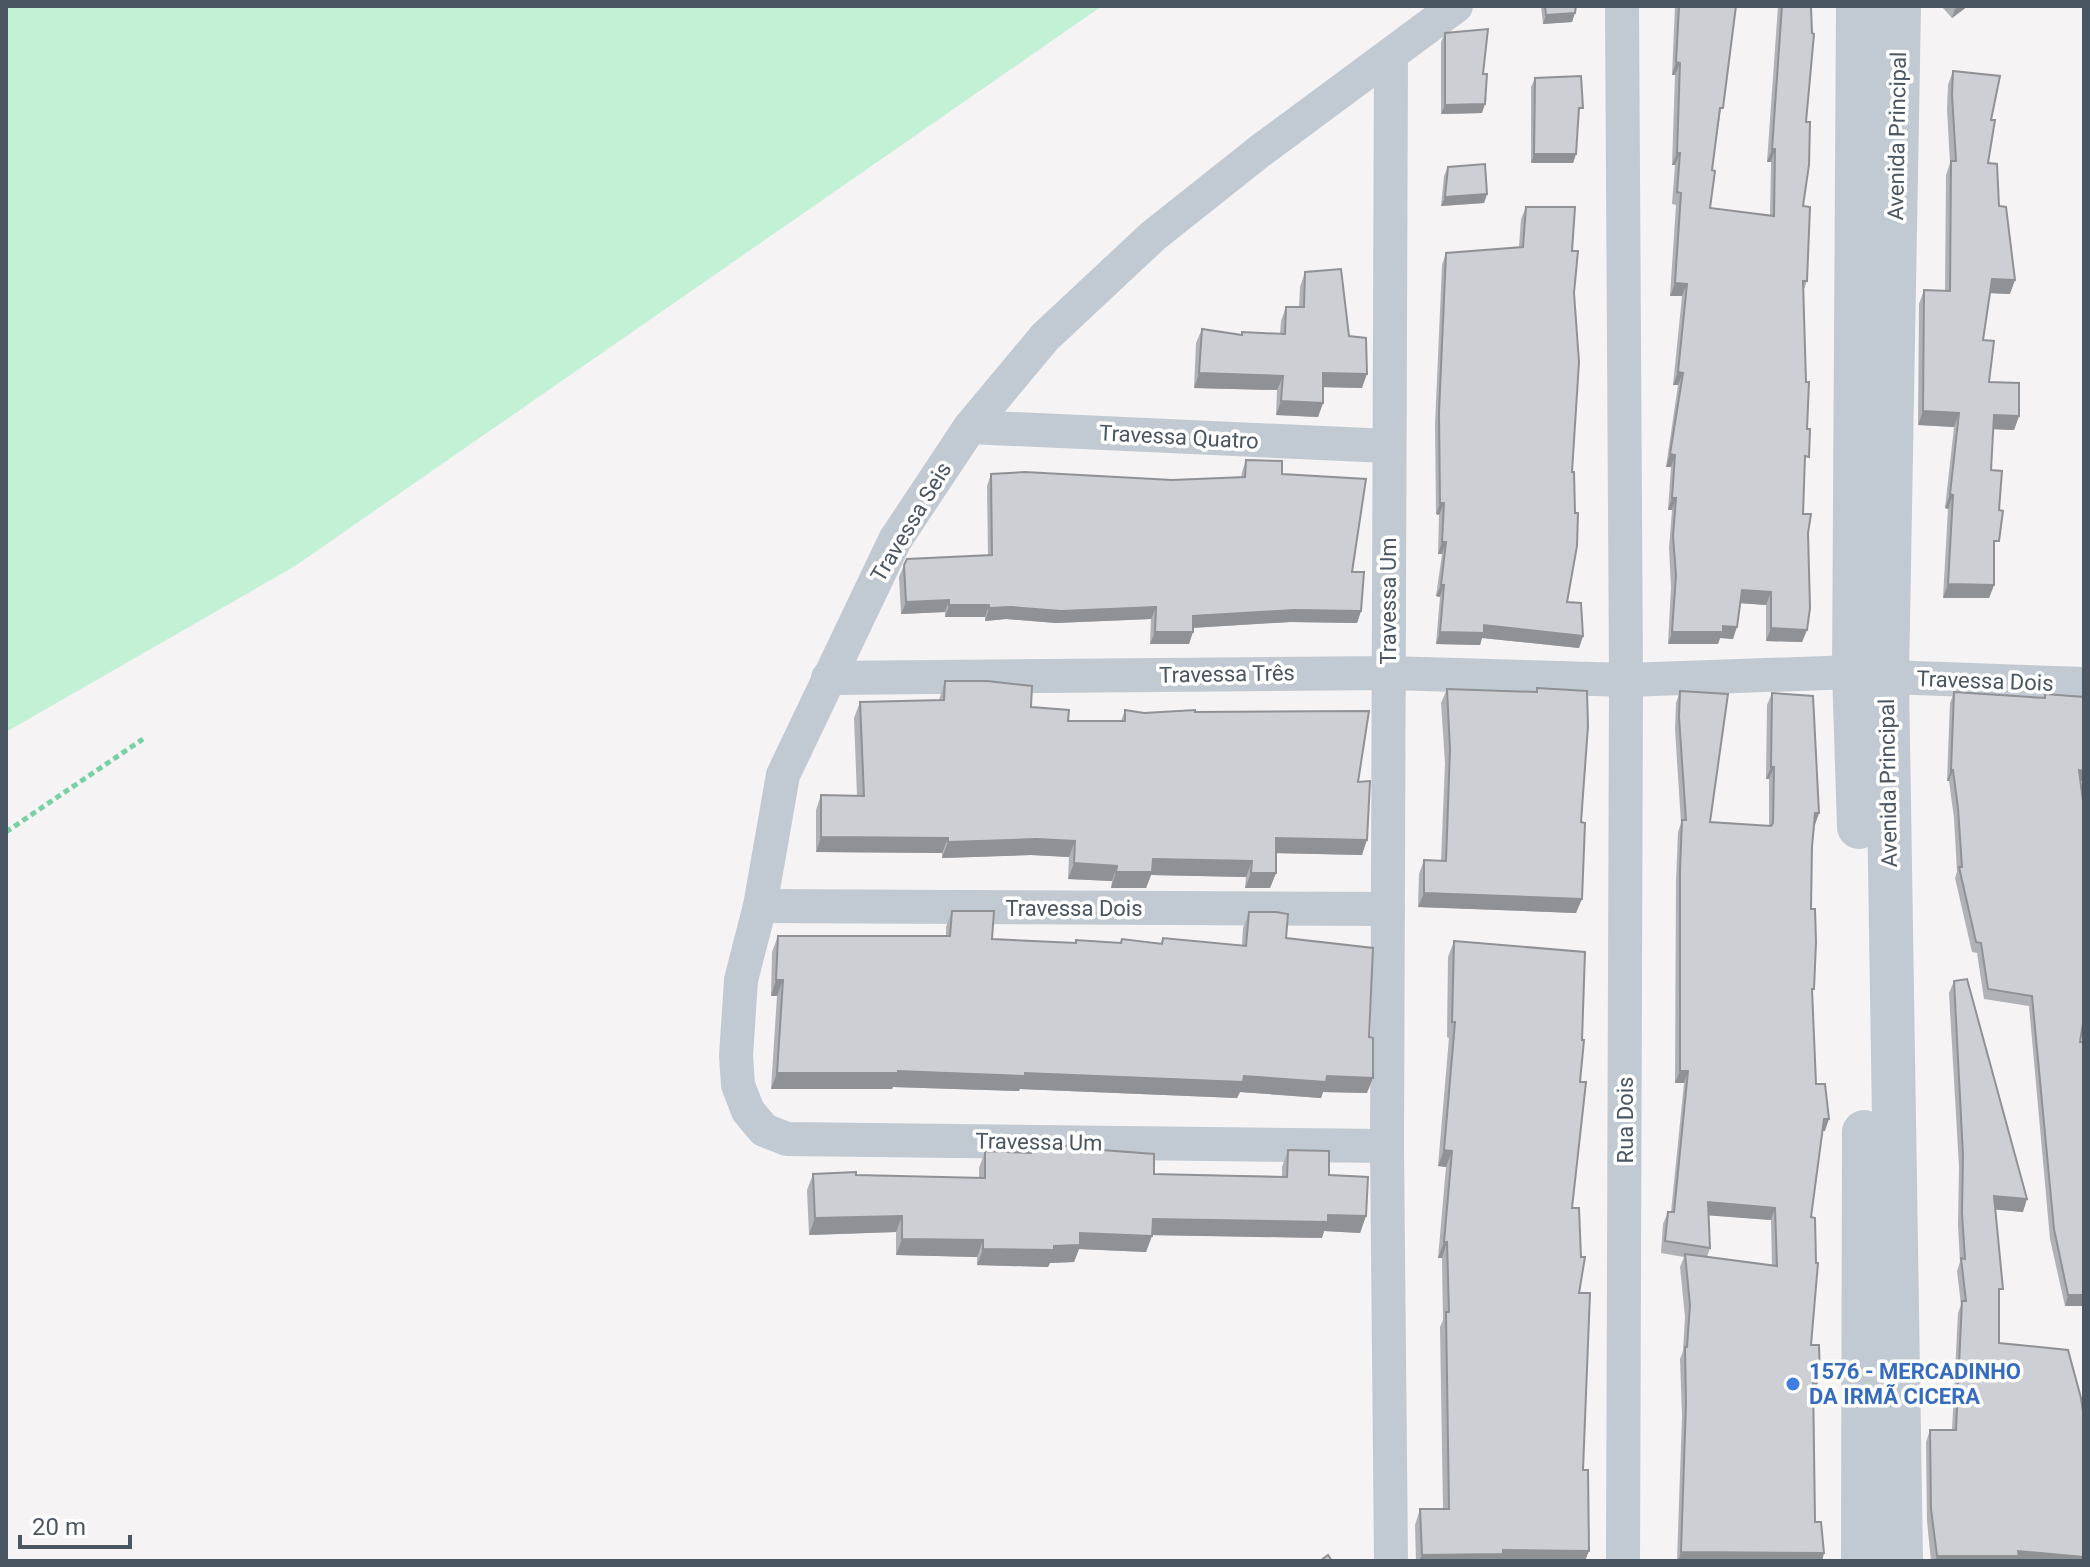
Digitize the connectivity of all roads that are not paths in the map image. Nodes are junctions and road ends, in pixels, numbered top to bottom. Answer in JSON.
{"nodes":[{"id":1,"x":1456,"y":6,"type":"edge"},
{"id":2,"x":1622,"y":6,"type":"edge"},
{"id":3,"x":1858,"y":6,"type":"edge"},
{"id":4,"x":1899,"y":6,"type":"edge"},
{"id":5,"x":1391,"y":56,"type":"junction"},
{"id":6,"x":970,"y":427,"type":"junction"},
{"id":7,"x":1388,"y":446,"type":"junction"},
{"id":8,"x":1388,"y":673,"type":"junction"},
{"id":9,"x":1870,"y":674,"type":"junction"},
{"id":10,"x":828,"y":678,"type":"junction"},
{"id":11,"x":1626,"y":680,"type":"junction"},
{"id":12,"x":2084,"y":684,"type":"edge"},
{"id":13,"x":760,"y":906,"type":"junction"},
{"id":14,"x":1388,"y":909,"type":"junction"},
{"id":15,"x":787,"y":1139,"type":"joint"},
{"id":16,"x":1387,"y":1146,"type":"junction"},
{"id":17,"x":1391,"y":1561,"type":"edge"},
{"id":18,"x":1623,"y":1561,"type":"edge"},
{"id":19,"x":1863,"y":1561,"type":"edge"},
{"id":20,"x":1901,"y":1561,"type":"edge"}],
"edges":[{"from":1,"to":5,"type":"street","name":"Travessa Seis"},
{"from":2,"to":11,"type":"street","name":"Rua Dois"},
{"from":3,"to":9,"type":"street","name":"Avenida Principal"},
{"from":4,"to":9,"type":"street","name":"Avenida Principal"},
{"from":5,"to":6,"type":"street","name":"Travessa Seis"},
{"from":5,"to":7,"type":"street","name":"Travessa Um"},
{"from":6,"to":7,"type":"street","name":"Travessa Quatro"},
{"from":6,"to":10,"type":"street","name":"Travessa Seis"},
{"from":7,"to":8,"type":"street","name":"Travessa Um"},
{"from":8,"to":10,"type":"street","name":"Travessa Três"},
{"from":8,"to":11,"type":"street","name":"Travessa Três"},
{"from":8,"to":14,"type":"street","name":"Travessa Um"},
{"from":9,"to":11,"type":"street"},
{"from":9,"to":12,"type":"street","name":"Travessa Dois"},
{"from":9,"to":19,"type":"street","name":"Avenida Principal"},
{"from":9,"to":20,"type":"street","name":"Avenida Principal"},
{"from":10,"to":13,"type":"street","name":"Travessa Seis"},
{"from":11,"to":18,"type":"street","name":"Rua Dois"},
{"from":13,"to":14,"type":"street","name":"Travessa Dois"},
{"from":13,"to":15,"type":"street","name":"Travessa Seis"},
{"from":14,"to":16,"type":"street","name":"Travessa Um"},
{"from":15,"to":16,"type":"street","name":"Travessa Um"},
{"from":16,"to":17,"type":"street","name":"Travessa Um"}]}
